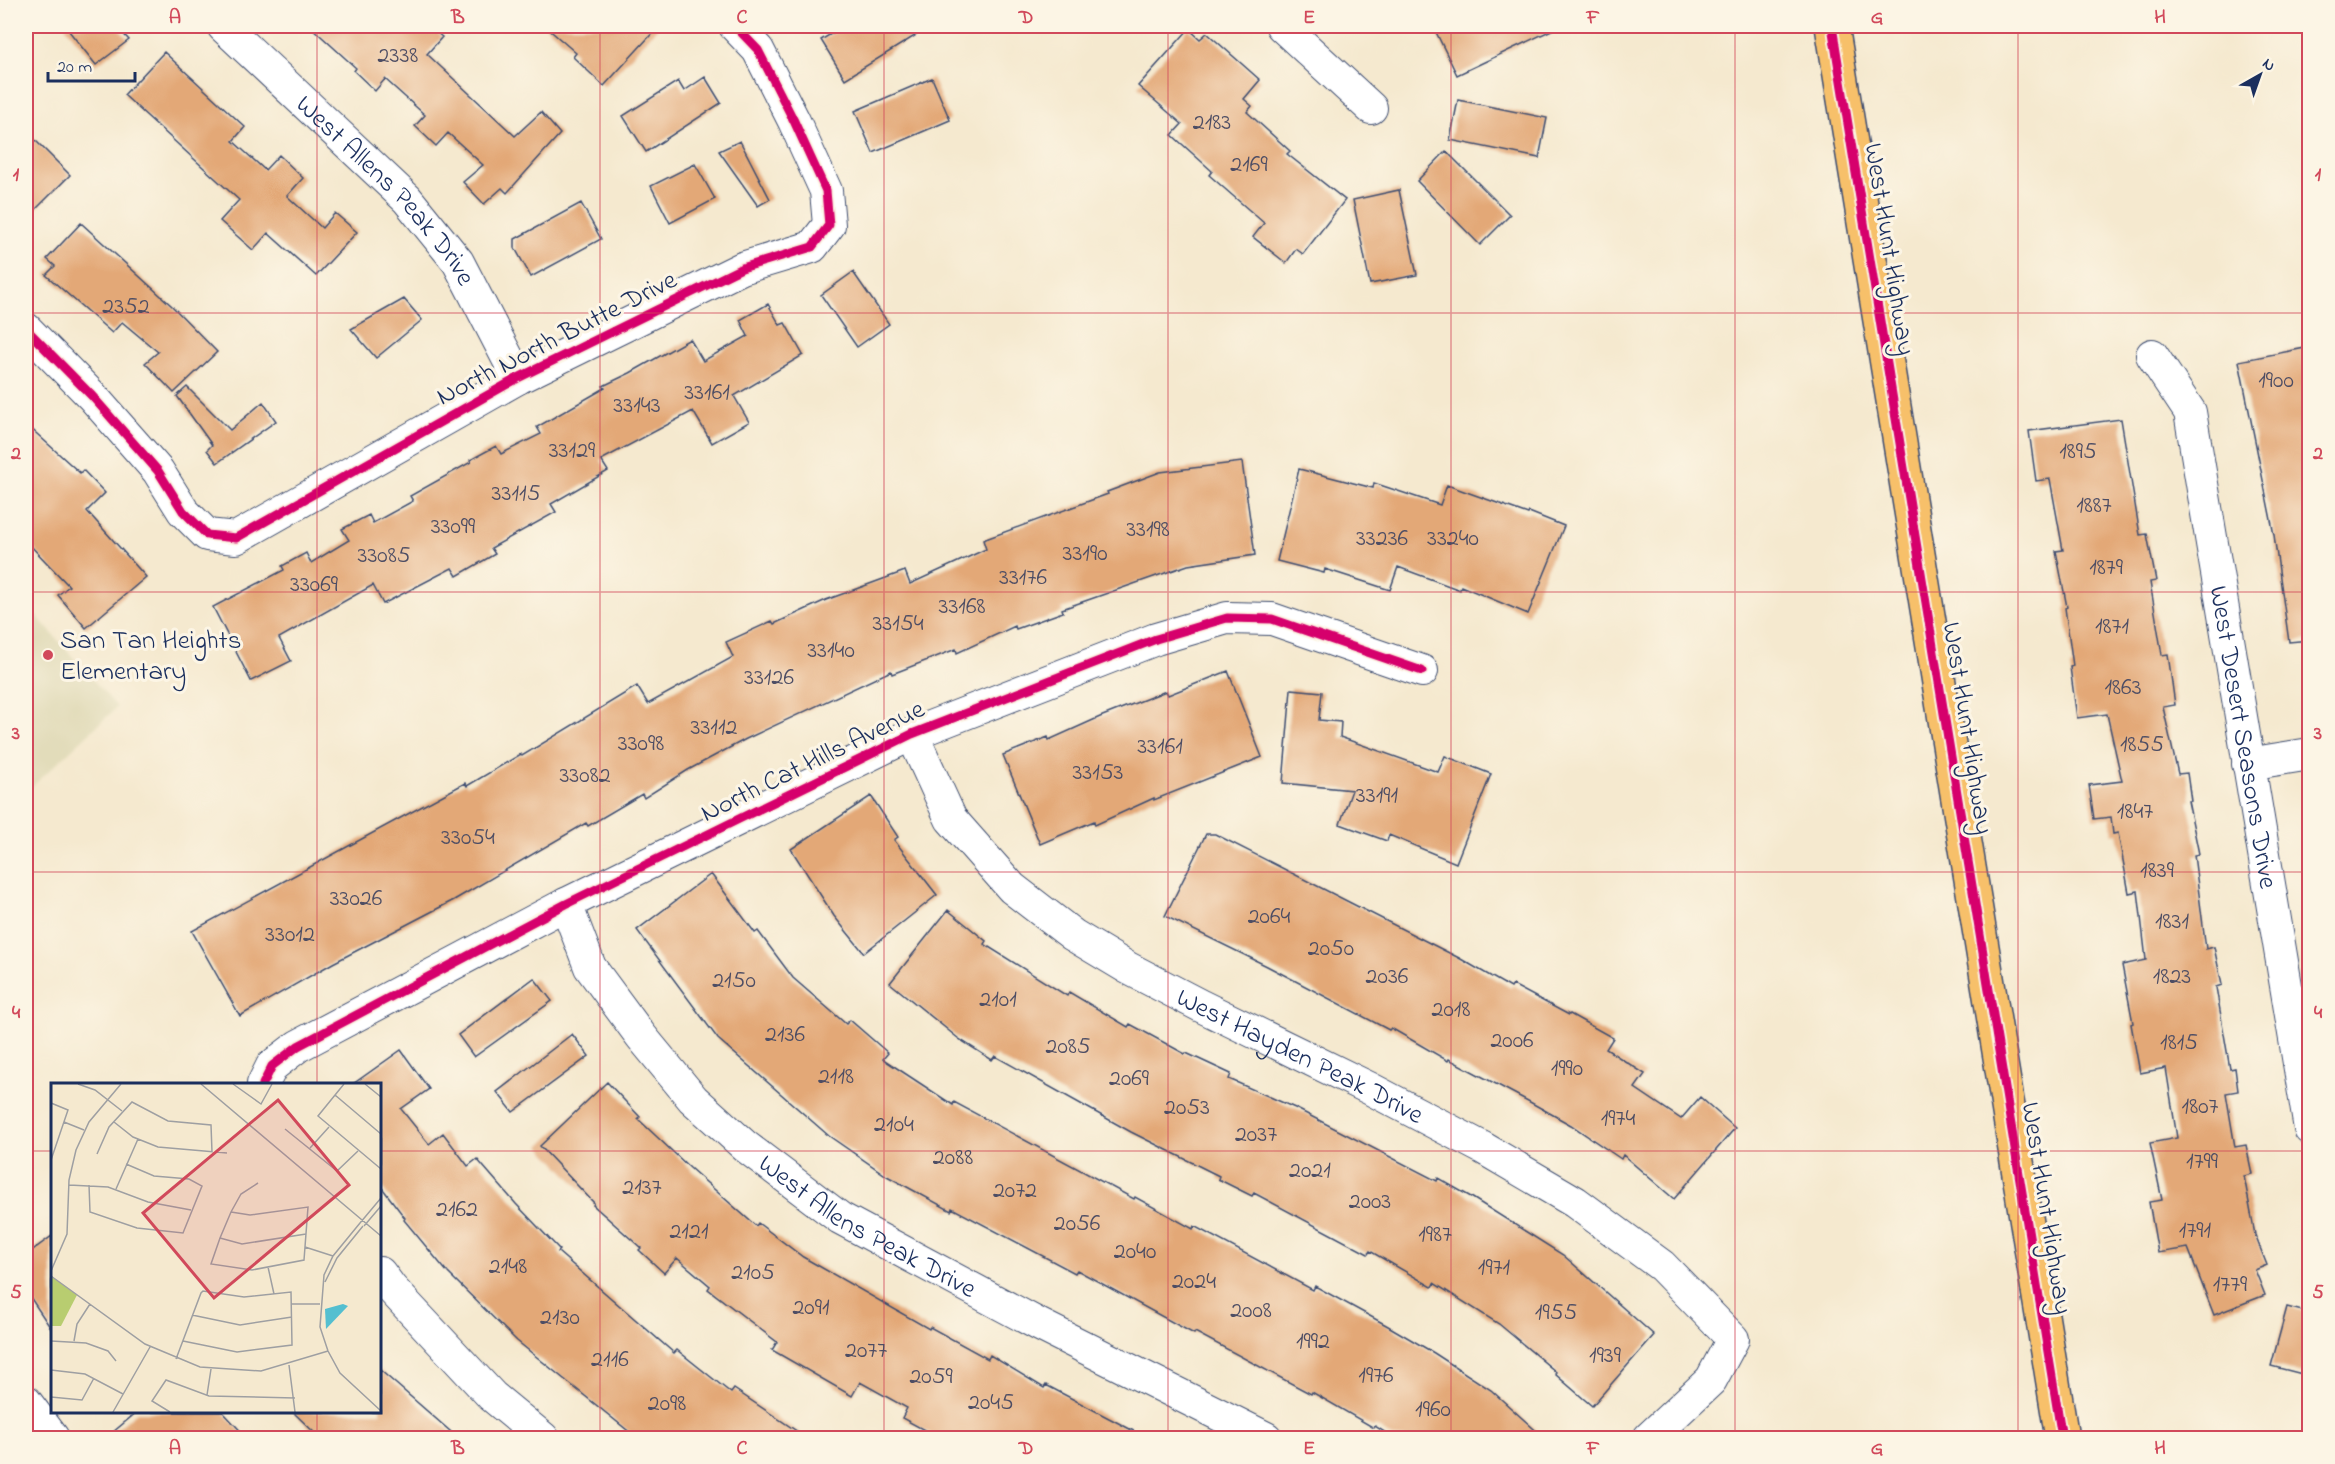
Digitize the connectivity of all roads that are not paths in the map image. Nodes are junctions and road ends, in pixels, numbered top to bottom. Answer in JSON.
{"nodes":[{"id":1,"x":223,"y":26,"type":"edge"},
{"id":2,"x":735,"y":26,"type":"edge"},
{"id":3,"x":1282,"y":26,"type":"edge"},
{"id":4,"x":1832,"y":26,"type":"edge"},
{"id":5,"x":1371,"y":108,"type":"dead end"},
{"id":6,"x":26,"y":329,"type":"edge"},
{"id":7,"x":2152,"y":355,"type":"dead end"},
{"id":8,"x":518,"y":378,"type":"junction"},
{"id":9,"x":1422,"y":671,"type":"dead end"},
{"id":10,"x":912,"y":734,"type":"junction"},
{"id":11,"x":2310,"y":754,"type":"edge"},
{"id":12,"x":2248,"y":764,"type":"junction"},
{"id":13,"x":566,"y":904,"type":"junction"},
{"id":14,"x":264,"y":1083,"type":"edge"},
{"id":15,"x":2310,"y":1129,"type":"edge"},
{"id":16,"x":381,"y":1274,"type":"edge"},
{"id":17,"x":26,"y":1402,"type":"edge"},
{"id":18,"x":53,"y":1438,"type":"edge"},
{"id":19,"x":543,"y":1438,"type":"edge"},
{"id":20,"x":1266,"y":1438,"type":"edge"},
{"id":21,"x":1649,"y":1438,"type":"edge"},
{"id":22,"x":2062,"y":1438,"type":"edge"}],
"edges":[{"from":1,"to":8,"type":"street","name":"West Allens Peak Drive"},
{"from":2,"to":8,"type":"street","name":"North North Butte Drive"},
{"from":3,"to":5,"type":"street"},
{"from":4,"to":22,"type":"main road","name":"West Hunt Highway"},
{"from":6,"to":8,"type":"street","name":"North North Butte Drive"},
{"from":7,"to":12,"type":"street","name":"West Desert Seasons Drive"},
{"from":9,"to":10,"type":"street","name":"North Cat Hills Avenue"},
{"from":10,"to":13,"type":"street","name":"North Cat Hills Avenue"},
{"from":10,"to":21,"type":"street","name":"West Hayden Peak Drive"},
{"from":11,"to":12,"type":"street"},
{"from":12,"to":15,"type":"street","name":"West Desert Seasons Drive"},
{"from":13,"to":14,"type":"street","name":"North Cat Hills Avenue"},
{"from":13,"to":20,"type":"street","name":"West Allens Peak Drive"},
{"from":16,"to":19,"type":"street"},
{"from":17,"to":18,"type":"street"}]}
